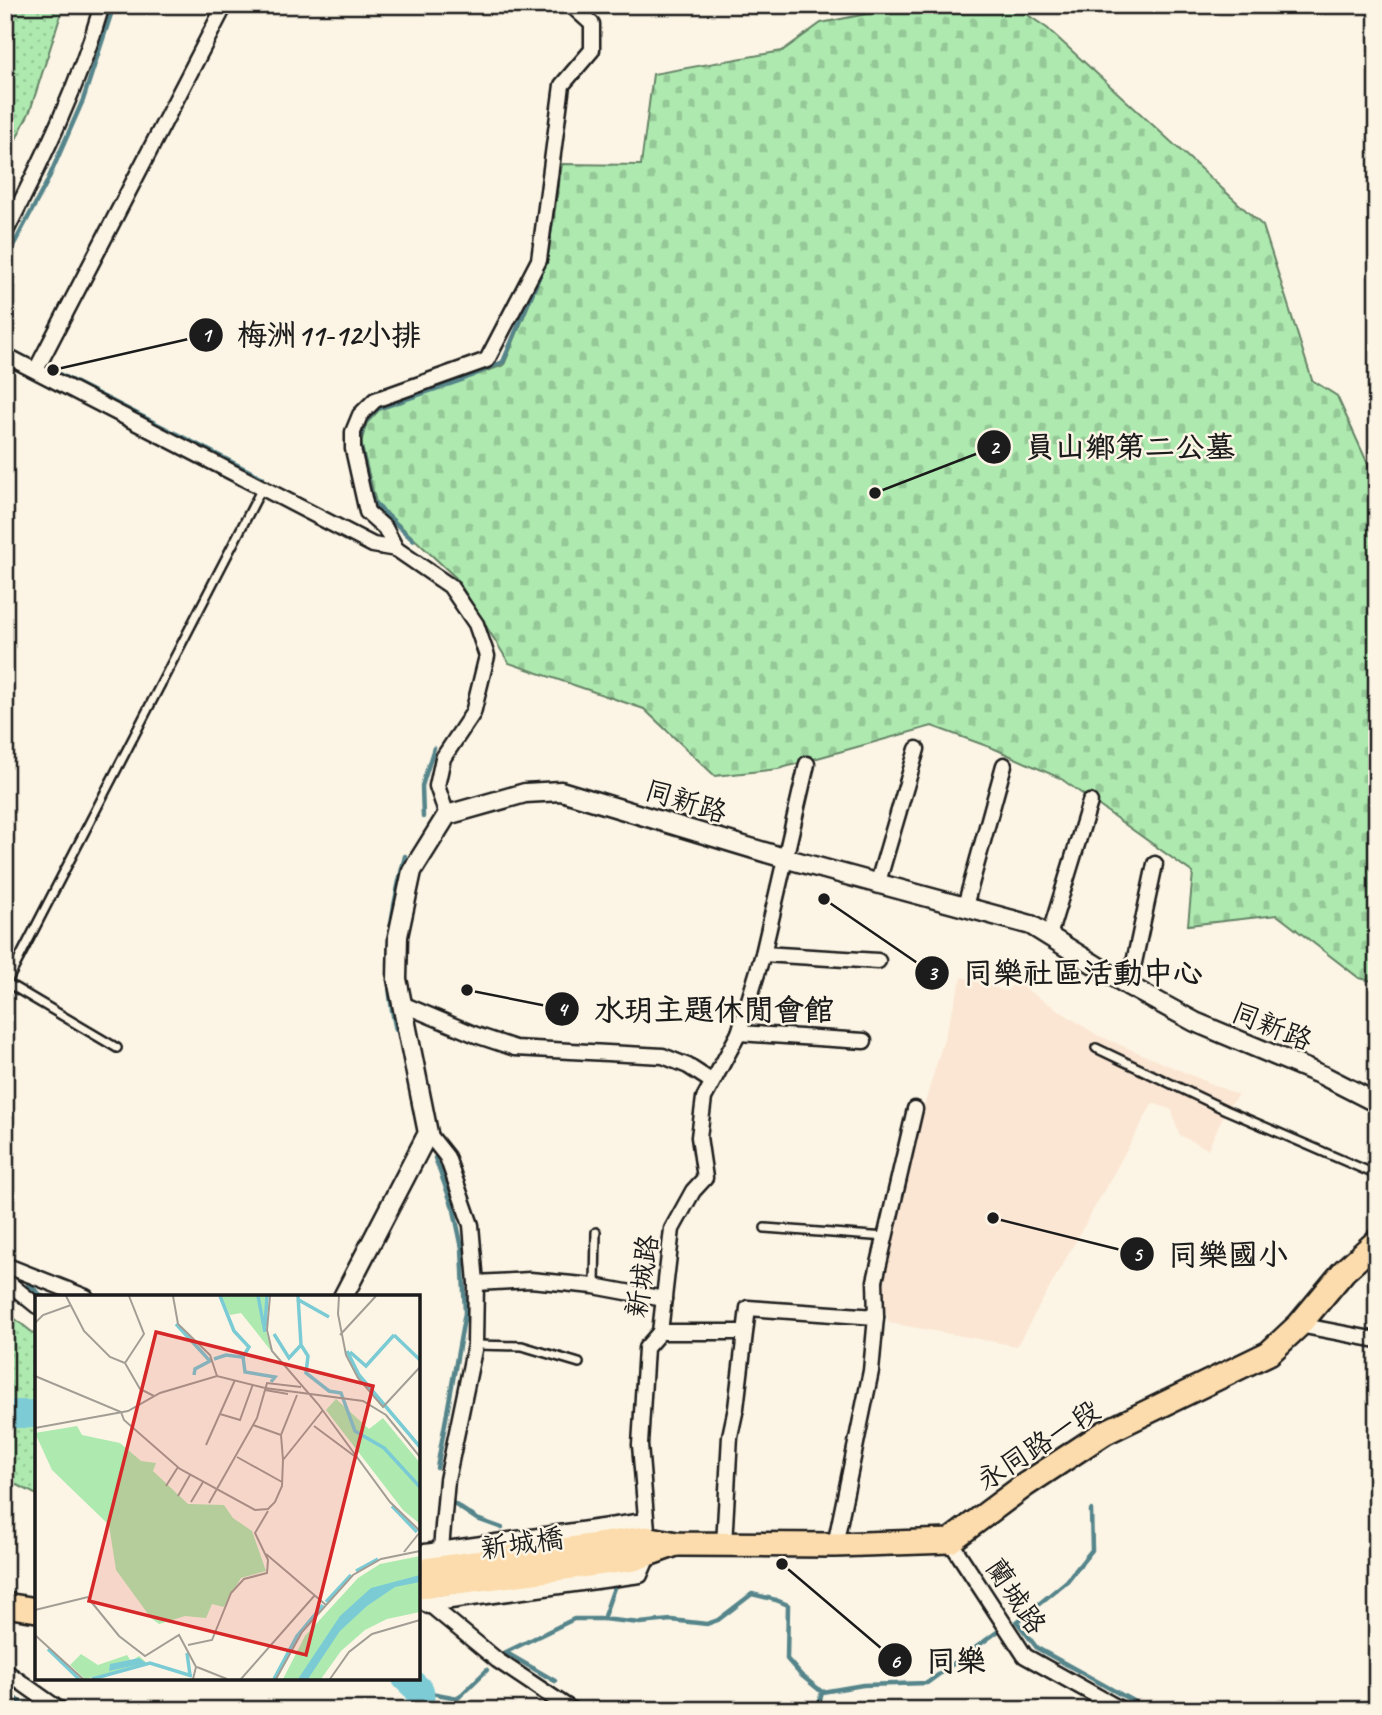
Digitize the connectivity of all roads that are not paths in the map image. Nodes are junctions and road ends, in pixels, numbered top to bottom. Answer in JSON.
{"nodes":[{"id":1,"x":102,"y":5,"type":"edge"},
{"id":2,"x":225,"y":5,"type":"edge"},
{"id":3,"x":571,"y":5,"type":"edge"},
{"id":4,"x":5,"y":233,"type":"edge"},
{"id":5,"x":5,"y":355,"type":"edge"},
{"id":6,"x":36,"y":370,"type":"junction"},
{"id":7,"x":262,"y":487,"type":"junction"},
{"id":8,"x":396,"y":549,"type":"junction"},
{"id":9,"x":917,"y":749,"type":"dead end"},
{"id":10,"x":807,"y":764,"type":"dead end"},
{"id":11,"x":1004,"y":765,"type":"dead end"},
{"id":12,"x":1090,"y":802,"type":"dead end"},
{"id":13,"x":447,"y":815,"type":"junction"},
{"id":14,"x":784,"y":858,"type":"junction"},
{"id":15,"x":1155,"y":864,"type":"dead end"},
{"id":16,"x":878,"y":882,"type":"junction"},
{"id":17,"x":965,"y":906,"type":"junction"},
{"id":18,"x":1049,"y":936,"type":"junction"},
{"id":19,"x":762,"y":954,"type":"junction"},
{"id":20,"x":878,"y":961,"type":"dead end"},
{"id":21,"x":6,"y":984,"type":"edge"},
{"id":22,"x":1129,"y":986,"type":"junction"},
{"id":23,"x":402,"y":1004,"type":"junction"},
{"id":24,"x":739,"y":1033,"type":"junction"},
{"id":25,"x":864,"y":1041,"type":"dead end"},
{"id":26,"x":117,"y":1048,"type":"dead end"},
{"id":27,"x":1096,"y":1048,"type":"dead end"},
{"id":28,"x":711,"y":1081,"type":"junction"},
{"id":29,"x":1377,"y":1104,"type":"edge"},
{"id":30,"x":915,"y":1109,"type":"dead end"},
{"id":31,"x":428,"y":1133,"type":"junction"},
{"id":32,"x":1377,"y":1175,"type":"edge"},
{"id":33,"x":765,"y":1228,"type":"dead end"},
{"id":34,"x":596,"y":1232,"type":"dead end"},
{"id":35,"x":887,"y":1237,"type":"junction"},
{"id":36,"x":1377,"y":1241,"type":"edge"},
{"id":37,"x":5,"y":1265,"type":"edge"},
{"id":38,"x":5,"y":1280,"type":"edge"},
{"id":39,"x":476,"y":1283,"type":"junction"},
{"id":40,"x":594,"y":1286,"type":"junction"},
{"id":41,"x":81,"y":1295,"type":"edge"},
{"id":42,"x":345,"y":1295,"type":"edge"},
{"id":43,"x":664,"y":1299,"type":"junction"},
{"id":44,"x":35,"y":1304,"type":"edge"},
{"id":45,"x":876,"y":1317,"type":"junction"},
{"id":46,"x":1299,"y":1325,"type":"junction"},
{"id":47,"x":660,"y":1332,"type":"junction"},
{"id":48,"x":743,"y":1332,"type":"junction"},
{"id":49,"x":1377,"y":1340,"type":"edge"},
{"id":50,"x":475,"y":1345,"type":"junction"},
{"id":51,"x":579,"y":1363,"type":"dead end"},
{"id":52,"x":950,"y":1541,"type":"junction"},
{"id":53,"x":724,"y":1545,"type":"junction"},
{"id":54,"x":835,"y":1545,"type":"junction"},
{"id":55,"x":641,"y":1548,"type":"junction"},
{"id":56,"x":441,"y":1549,"type":"junction"},
{"id":57,"x":420,"y":1553,"type":"edge"},
{"id":58,"x":420,"y":1571,"type":"edge"},
{"id":59,"x":422,"y":1596,"type":"edge"},
{"id":60,"x":5,"y":1605,"type":"edge"},
{"id":61,"x":35,"y":1610,"type":"edge"},
{"id":62,"x":5,"y":1619,"type":"edge"},
{"id":63,"x":35,"y":1624,"type":"edge"},
{"id":64,"x":5,"y":1671,"type":"edge"},
{"id":65,"x":61,"y":1710,"type":"edge"},
{"id":66,"x":572,"y":1710,"type":"edge"},
{"id":67,"x":1122,"y":1710,"type":"edge"}],
"edges":[{"from":1,"to":4,"type":"street"},
{"from":2,"to":6,"type":"street"},
{"from":3,"to":8,"type":"street"},
{"from":5,"to":6,"type":"street"},
{"from":6,"to":7,"type":"street"},
{"from":7,"to":8,"type":"street"},
{"from":7,"to":21,"type":"lane"},
{"from":8,"to":13,"type":"street"},
{"from":9,"to":16,"type":"street"},
{"from":10,"to":14,"type":"street","name":"新城路"},
{"from":11,"to":17,"type":"street"},
{"from":12,"to":18,"type":"street"},
{"from":13,"to":14,"type":"street","name":"同新路"},
{"from":13,"to":23,"type":"street"},
{"from":14,"to":16,"type":"street","name":"同新路"},
{"from":14,"to":19,"type":"street","name":"新城路"},
{"from":15,"to":22,"type":"street"},
{"from":16,"to":17,"type":"street","name":"同新路"},
{"from":17,"to":18,"type":"street","name":"同新路"},
{"from":18,"to":22,"type":"street","name":"同新路"},
{"from":19,"to":20,"type":"street"},
{"from":19,"to":24,"type":"street","name":"新城路"},
{"from":21,"to":26,"type":"lane"},
{"from":22,"to":29,"type":"street","name":"同新路"},
{"from":23,"to":28,"type":"street"},
{"from":23,"to":31,"type":"street"},
{"from":24,"to":25,"type":"street"},
{"from":24,"to":28,"type":"street","name":"新城路"},
{"from":27,"to":32,"type":"lane"},
{"from":28,"to":43,"type":"street","name":"新城路"},
{"from":30,"to":35,"type":"street"},
{"from":31,"to":39,"type":"street"},
{"from":31,"to":42,"type":"street"},
{"from":33,"to":35,"type":"lane"},
{"from":34,"to":40,"type":"lane"},
{"from":35,"to":45,"type":"street"},
{"from":36,"to":46,"type":"main road","name":"永同路一段"},
{"from":37,"to":41,"type":"street"},
{"from":38,"to":44,"type":"street"},
{"from":39,"to":40,"type":"street"},
{"from":39,"to":50,"type":"street"},
{"from":40,"to":43,"type":"street"},
{"from":43,"to":47,"type":"street","name":"新城路"},
{"from":45,"to":48,"type":"street"},
{"from":45,"to":54,"type":"street"},
{"from":46,"to":49,"type":"street"},
{"from":46,"to":52,"type":"main road","name":"永同路一段"},
{"from":47,"to":48,"type":"street"},
{"from":47,"to":55,"type":"street","name":"新城路"},
{"from":48,"to":53,"type":"street"},
{"from":50,"to":51,"type":"lane"},
{"from":50,"to":56,"type":"street"},
{"from":52,"to":54,"type":"main road"},
{"from":52,"to":67,"type":"street","name":"蘭城路"},
{"from":53,"to":54,"type":"main road"},
{"from":53,"to":55,"type":"main road"},
{"from":55,"to":56,"type":"street"},
{"from":55,"to":58,"type":"main road","name":"新城橋"},
{"from":55,"to":59,"type":"main road","name":"新城橋"},
{"from":56,"to":57,"type":"street"},
{"from":59,"to":66,"type":"street"},
{"from":60,"to":61,"type":"main road"},
{"from":62,"to":63,"type":"main road"},
{"from":64,"to":65,"type":"street"}]}
